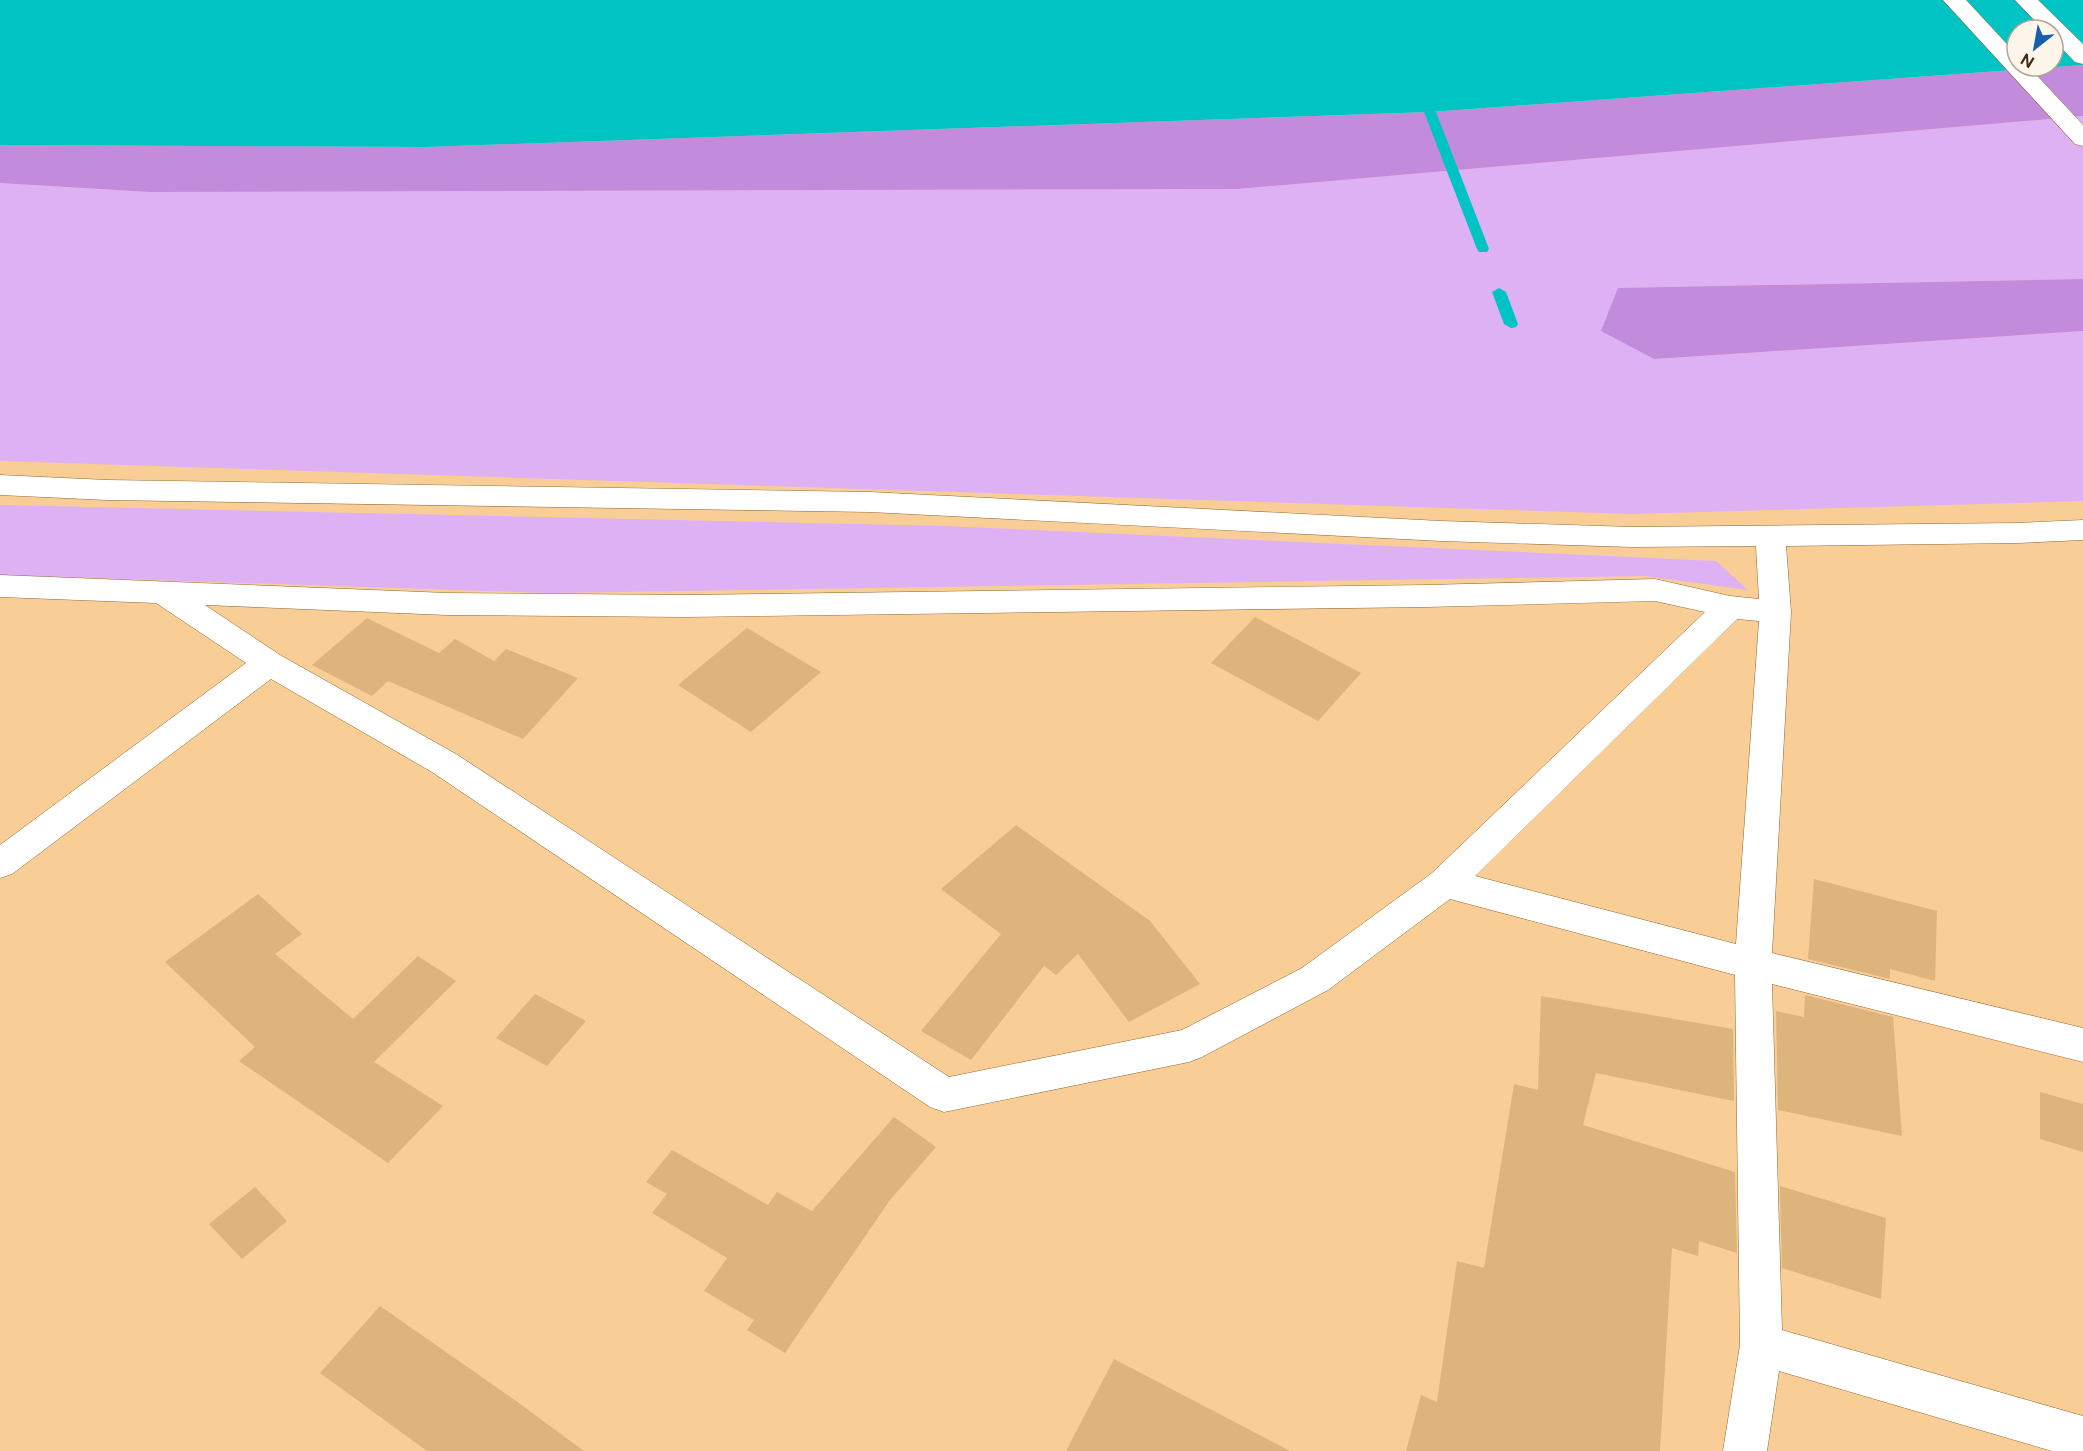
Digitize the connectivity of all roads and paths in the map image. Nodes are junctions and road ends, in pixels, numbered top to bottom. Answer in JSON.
{"nodes":[{"id":1,"x":1954,"y":0,"type":"edge"},
{"id":2,"x":2025,"y":0,"type":"edge"},
{"id":3,"x":2083,"y":57,"type":"edge"},
{"id":4,"x":2083,"y":139,"type":"edge"},
{"id":5,"x":0,"y":485,"type":"edge"},
{"id":6,"x":2083,"y":530,"type":"edge"},
{"id":7,"x":1770,"y":536,"type":"junction"},
{"id":8,"x":0,"y":586,"type":"edge"},
{"id":9,"x":165,"y":594,"type":"junction"},
{"id":10,"x":1730,"y":607,"type":"junction"},
{"id":11,"x":1775,"y":612,"type":"junction"},
{"id":12,"x":269,"y":663,"type":"junction"},
{"id":13,"x":0,"y":864,"type":"edge"},
{"id":14,"x":1444,"y":883,"type":"junction"},
{"id":15,"x":1754,"y":964,"type":"junction"},
{"id":16,"x":2083,"y":1045,"type":"edge"},
{"id":17,"x":1761,"y":1345,"type":"junction"},
{"id":18,"x":2083,"y":1438,"type":"edge"},
{"id":19,"x":1745,"y":1451,"type":"edge"}],
"edges":[{"from":1,"to":4,"type":"main road"},
{"from":2,"to":3,"type":"main road"},
{"from":5,"to":7,"type":"main road"},
{"from":6,"to":7,"type":"main road"},
{"from":7,"to":11,"type":"main road"},
{"from":8,"to":9,"type":"main road"},
{"from":9,"to":10,"type":"main road"},
{"from":9,"to":12,"type":"main road"},
{"from":10,"to":11,"type":"main road"},
{"from":10,"to":14,"type":"main road"},
{"from":11,"to":15,"type":"main road"},
{"from":12,"to":13,"type":"main road"},
{"from":12,"to":14,"type":"main road"},
{"from":14,"to":15,"type":"main road"},
{"from":15,"to":16,"type":"main road"},
{"from":15,"to":17,"type":"main road"},
{"from":17,"to":18,"type":"main road"},
{"from":17,"to":19,"type":"main road"}]}
